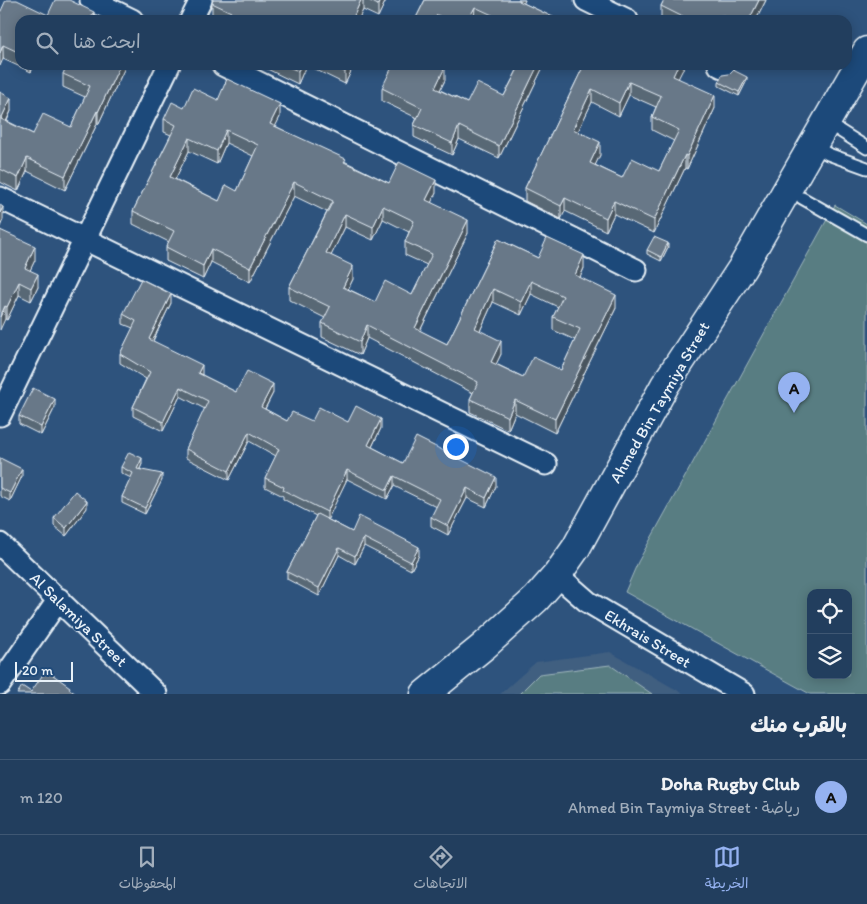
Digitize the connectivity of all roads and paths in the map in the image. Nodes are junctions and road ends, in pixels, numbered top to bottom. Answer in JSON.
{"nodes":[{"id":1,"x":91,"y":0,"type":"edge"},
{"id":2,"x":200,"y":0,"type":"edge"},
{"id":3,"x":586,"y":0,"type":"edge"},
{"id":4,"x":122,"y":15,"type":"edge"},
{"id":5,"x":193,"y":15,"type":"edge"},
{"id":6,"x":617,"y":15,"type":"edge"},
{"id":7,"x":867,"y":51,"type":"edge"},
{"id":8,"x":167,"y":70,"type":"edge"},
{"id":9,"x":234,"y":70,"type":"edge"},
{"id":10,"x":867,"y":87,"type":"edge"},
{"id":11,"x":827,"y":138,"type":"junction"},
{"id":12,"x":867,"y":148,"type":"edge"},
{"id":13,"x":867,"y":168,"type":"edge"},
{"id":14,"x":0,"y":198,"type":"edge"},
{"id":15,"x":802,"y":198,"type":"junction"},
{"id":16,"x":867,"y":235,"type":"edge"},
{"id":17,"x":87,"y":239,"type":"junction"},
{"id":18,"x":636,"y":270,"type":"dead end"},
{"id":19,"x":0,"y":415,"type":"edge"},
{"id":20,"x":546,"y":464,"type":"dead end"},
{"id":21,"x":0,"y":544,"type":"edge"},
{"id":22,"x":563,"y":580,"type":"junction"},
{"id":23,"x":59,"y":599,"type":"junction"},
{"id":24,"x":0,"y":684,"type":"edge"},
{"id":25,"x":156,"y":694,"type":"edge"},
{"id":26,"x":425,"y":694,"type":"edge"},
{"id":27,"x":454,"y":694,"type":"edge"},
{"id":28,"x":744,"y":694,"type":"edge"}],
"edges":[{"from":1,"to":4,"type":"street"},
{"from":2,"to":5,"type":"street"},
{"from":3,"to":6,"type":"street"},
{"from":7,"to":11,"type":"street","name":"Ahmed Bin Taymiya Street"},
{"from":8,"to":17,"type":"street"},
{"from":9,"to":18,"type":"street"},
{"from":10,"to":11,"type":"street","name":"Ahmed Bin Taymiya Street"},
{"from":11,"to":12,"type":"lane"},
{"from":11,"to":13,"type":"lane"},
{"from":11,"to":15,"type":"street","name":"Ahmed Bin Taymiya Street"},
{"from":11,"to":22,"type":"street","name":"Ahmed Bin Taymiya Street"},
{"from":14,"to":17,"type":"street"},
{"from":15,"to":16,"type":"lane"},
{"from":15,"to":22,"type":"street","name":"Ahmed Bin Taymiya Street"},
{"from":17,"to":19,"type":"street"},
{"from":17,"to":20,"type":"street"},
{"from":21,"to":23,"type":"street","name":"Al Salamiya Street"},
{"from":22,"to":26,"type":"street","name":"Ahmed Bin Taymiya Street"},
{"from":22,"to":27,"type":"street","name":"Ahmed Bin Taymiya Street"},
{"from":22,"to":28,"type":"street","name":"Ekhrais Street"},
{"from":23,"to":24,"type":"street"},
{"from":23,"to":25,"type":"street","name":"Al Salamiya Street"}]}
